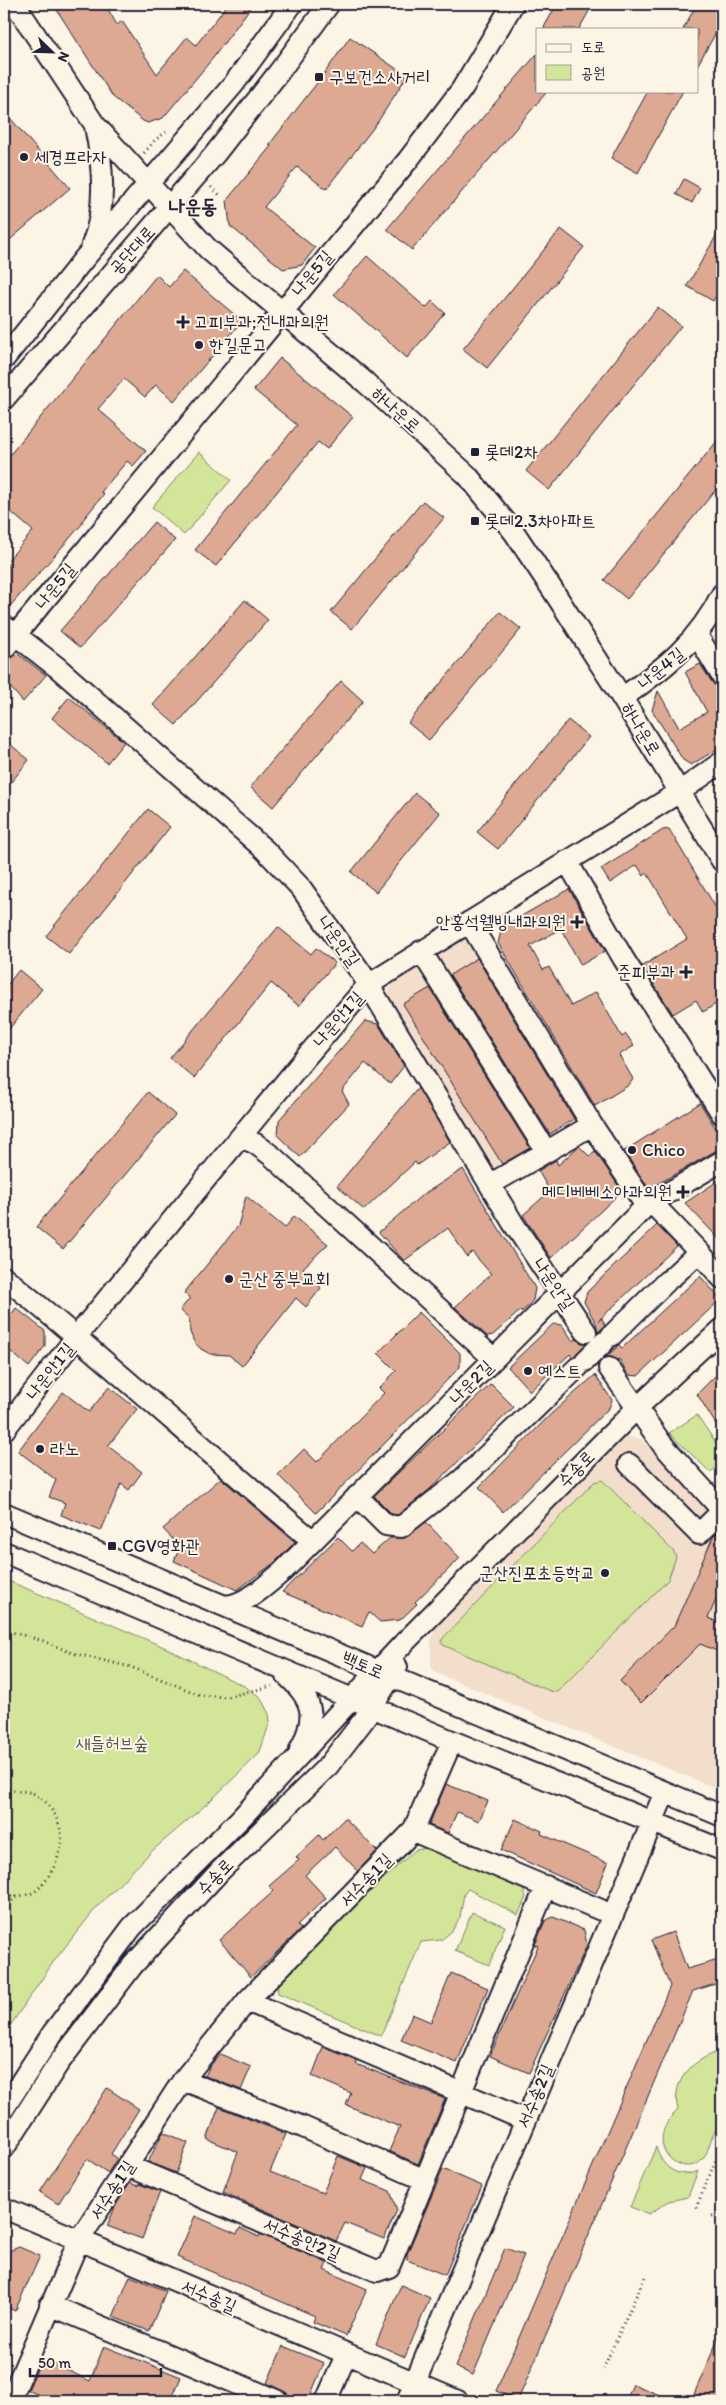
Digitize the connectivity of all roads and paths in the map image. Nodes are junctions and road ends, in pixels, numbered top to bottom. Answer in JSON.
{"nodes":[{"id":1,"x":15,"y":4,"type":"edge"},
{"id":2,"x":292,"y":4,"type":"edge"},
{"id":3,"x":329,"y":4,"type":"edge"},
{"id":4,"x":513,"y":4,"type":"edge"},
{"id":5,"x":95,"y":125,"type":"junction"},
{"id":6,"x":170,"y":128,"type":"dead end"},
{"id":7,"x":155,"y":140,"type":"dead end"},
{"id":8,"x":148,"y":183,"type":"junction"},
{"id":9,"x":170,"y":207,"type":"junction"},
{"id":10,"x":83,"y":260,"type":"junction"},
{"id":11,"x":280,"y":311,"type":"junction"},
{"id":12,"x":69,"y":322,"type":"junction"},
{"id":13,"x":4,"y":349,"type":"edge"},
{"id":14,"x":4,"y":359,"type":"edge"},
{"id":15,"x":4,"y":399,"type":"edge"},
{"id":16,"x":4,"y":413,"type":"edge"},
{"id":17,"x":722,"y":594,"type":"edge"},
{"id":18,"x":697,"y":635,"type":"junction"},
{"id":19,"x":8,"y":636,"type":"edge"},
{"id":20,"x":722,"y":676,"type":"edge"},
{"id":21,"x":622,"y":698,"type":"junction"},
{"id":22,"x":722,"y":762,"type":"edge"},
{"id":23,"x":678,"y":793,"type":"junction"},
{"id":24,"x":722,"y":861,"type":"edge"},
{"id":25,"x":567,"y":862,"type":"junction"},
{"id":26,"x":469,"y":922,"type":"junction"},
{"id":27,"x":421,"y":951,"type":"junction"},
{"id":28,"x":368,"y":985,"type":"junction"},
{"id":29,"x":722,"y":1114,"type":"edge"},
{"id":30,"x":592,"y":1125,"type":"junction"},
{"id":31,"x":241,"y":1137,"type":"junction"},
{"id":32,"x":546,"y":1151,"type":"junction"},
{"id":33,"x":722,"y":1161,"type":"edge"},
{"id":34,"x":491,"y":1184,"type":"junction"},
{"id":35,"x":649,"y":1205,"type":"junction"},
{"id":36,"x":699,"y":1252,"type":"junction"},
{"id":37,"x":4,"y":1276,"type":"edge"},
{"id":38,"x":722,"y":1278,"type":"edge"},
{"id":39,"x":559,"y":1292,"type":"junction"},
{"id":40,"x":722,"y":1329,"type":"edge"},
{"id":41,"x":77,"y":1336,"type":"junction"},
{"id":42,"x":597,"y":1351,"type":"junction"},
{"id":43,"x":494,"y":1359,"type":"junction"},
{"id":44,"x":637,"y":1408,"type":"junction"},
{"id":45,"x":4,"y":1430,"type":"edge"},
{"id":46,"x":629,"y":1464,"type":"dead end"},
{"id":47,"x":357,"y":1496,"type":"junction"},
{"id":48,"x":722,"y":1510,"type":"edge"},
{"id":49,"x":4,"y":1513,"type":"edge"},
{"id":50,"x":313,"y":1541,"type":"junction"},
{"id":51,"x":4,"y":1552,"type":"edge"},
{"id":52,"x":225,"y":1606,"type":"junction"},
{"id":53,"x":4,"y":1630,"type":"edge"},
{"id":54,"x":274,"y":1664,"type":"junction"},
{"id":55,"x":384,"y":1674,"type":"junction"},
{"id":56,"x":272,"y":1686,"type":"dead end"},
{"id":57,"x":353,"y":1698,"type":"junction"},
{"id":58,"x":372,"y":1706,"type":"junction"},
{"id":59,"x":452,"y":1741,"type":"junction"},
{"id":60,"x":282,"y":1774,"type":"junction"},
{"id":61,"x":4,"y":1787,"type":"edge"},
{"id":62,"x":665,"y":1792,"type":"junction"},
{"id":63,"x":722,"y":1816,"type":"edge"},
{"id":64,"x":653,"y":1822,"type":"junction"},
{"id":65,"x":413,"y":1831,"type":"junction"},
{"id":66,"x":722,"y":1850,"type":"edge"},
{"id":67,"x":546,"y":1886,"type":"junction"},
{"id":68,"x":4,"y":1895,"type":"edge"},
{"id":69,"x":18,"y":1897,"type":"junction"},
{"id":70,"x":4,"y":1907,"type":"edge"},
{"id":71,"x":601,"y":1910,"type":"dead end"},
{"id":72,"x":247,"y":2001,"type":"junction"},
{"id":73,"x":183,"y":2080,"type":"junction"},
{"id":74,"x":461,"y":2094,"type":"junction"},
{"id":75,"x":4,"y":2108,"type":"edge"},
{"id":76,"x":525,"y":2120,"type":"junction"},
{"id":77,"x":722,"y":2145,"type":"edge"},
{"id":78,"x":4,"y":2148,"type":"edge"},
{"id":79,"x":128,"y":2166,"type":"junction"},
{"id":80,"x":425,"y":2180,"type":"junction"},
{"id":81,"x":4,"y":2208,"type":"edge"},
{"id":82,"x":696,"y":2208,"type":"dead end"},
{"id":83,"x":722,"y":2213,"type":"edge"},
{"id":84,"x":712,"y":2216,"type":"dead end"},
{"id":85,"x":79,"y":2240,"type":"junction"},
{"id":86,"x":646,"y":2274,"type":"dead end"},
{"id":87,"x":50,"y":2305,"type":"junction"},
{"id":88,"x":346,"y":2355,"type":"junction"},
{"id":89,"x":603,"y":2369,"type":"dead end"},
{"id":90,"x":411,"y":2392,"type":"edge"},
{"id":91,"x":18,"y":2399,"type":"edge"},
{"id":92,"x":278,"y":2401,"type":"edge"},
{"id":93,"x":326,"y":2401,"type":"edge"},
{"id":94,"x":458,"y":2401,"type":"edge"}],
"edges":[{"from":1,"to":5,"type":"street","name":"하나운로"},
{"from":2,"to":8,"type":"street","name":"공단대로"},
{"from":3,"to":9,"type":"street","name":"공단대로"},
{"from":4,"to":11,"type":"street","name":"나운5길"},
{"from":5,"to":8,"type":"street","name":"하나운로"},
{"from":5,"to":10,"type":"street"},
{"from":6,"to":7,"type":"path"},
{"from":8,"to":9,"type":"street","name":"하나운로"},
{"from":8,"to":10,"type":"street","name":"공단대로"},
{"from":9,"to":11,"type":"street","name":"하나운로"},
{"from":9,"to":12,"type":"street","name":"공단대로"},
{"from":10,"to":13,"type":"street"},
{"from":10,"to":14,"type":"street","name":"공단대로"},
{"from":11,"to":19,"type":"street","name":"나운5길"},
{"from":11,"to":21,"type":"street","name":"하나운로"},
{"from":12,"to":15,"type":"street","name":"공단대로"},
{"from":12,"to":16,"type":"street"},
{"from":17,"to":18,"type":"street","name":"나운4길"},
{"from":18,"to":20,"type":"street","name":"나운4길"},
{"from":18,"to":21,"type":"street","name":"나운4길"},
{"from":19,"to":28,"type":"street","name":"나운안길"},
{"from":21,"to":23,"type":"street","name":"하나운로"},
{"from":22,"to":23,"type":"street","name":"나운안1길"},
{"from":23,"to":24,"type":"street","name":"하나운로"},
{"from":23,"to":25,"type":"street","name":"나운안1길"},
{"from":25,"to":26,"type":"street","name":"나운안1길"},
{"from":25,"to":29,"type":"street"},
{"from":26,"to":27,"type":"street","name":"나운안1길"},
{"from":26,"to":30,"type":"street"},
{"from":27,"to":28,"type":"street","name":"나운안1길"},
{"from":27,"to":32,"type":"street"},
{"from":28,"to":31,"type":"street","name":"나운안1길"},
{"from":28,"to":34,"type":"street","name":"나운안길"},
{"from":30,"to":32,"type":"street"},
{"from":30,"to":35,"type":"street"},
{"from":31,"to":41,"type":"street","name":"나운안1길"},
{"from":31,"to":43,"type":"street"},
{"from":32,"to":34,"type":"street"},
{"from":33,"to":35,"type":"street","name":"나운2길"},
{"from":34,"to":39,"type":"street","name":"나운안길"},
{"from":35,"to":36,"type":"street"},
{"from":35,"to":39,"type":"street","name":"나운2길"},
{"from":36,"to":38,"type":"street"},
{"from":36,"to":42,"type":"street"},
{"from":37,"to":41,"type":"street","name":"나운안1길"},
{"from":39,"to":42,"type":"street","name":"나운안길"},
{"from":39,"to":43,"type":"street","name":"나운2길"},
{"from":40,"to":44,"type":"street","name":"수송로"},
{"from":41,"to":45,"type":"street","name":"나운안1길"},
{"from":41,"to":50,"type":"street"},
{"from":42,"to":44,"type":"street","name":"나운안길"},
{"from":42,"to":47,"type":"street"},
{"from":43,"to":47,"type":"street","name":"나운2길"},
{"from":44,"to":48,"type":"street","name":"나운안길"},
{"from":44,"to":55,"type":"street","name":"수송로"},
{"from":46,"to":48,"type":"street"},
{"from":47,"to":50,"type":"street","name":"나운2길"},
{"from":49,"to":52,"type":"street","name":"백토로"},
{"from":50,"to":52,"type":"street","name":"나운2길"},
{"from":51,"to":54,"type":"street","name":"백토로"},
{"from":52,"to":55,"type":"street","name":"백토로"},
{"from":53,"to":56,"type":"path"},
{"from":54,"to":57,"type":"street","name":"백토로"},
{"from":54,"to":60,"type":"street"},
{"from":55,"to":57,"type":"street","name":"수송로"},
{"from":55,"to":58,"type":"street","name":"수송로"},
{"from":55,"to":62,"type":"street","name":"백토로"},
{"from":57,"to":58,"type":"street","name":"백토로"},
{"from":57,"to":60,"type":"street","name":"수송로"},
{"from":58,"to":59,"type":"street","name":"백토로"},
{"from":58,"to":78,"type":"street","name":"수송로"},
{"from":59,"to":64,"type":"street","name":"백토로"},
{"from":59,"to":65,"type":"street"},
{"from":60,"to":75,"type":"street","name":"수송로"},
{"from":61,"to":69,"type":"path"},
{"from":62,"to":63,"type":"street","name":"백토로"},
{"from":62,"to":64,"type":"street","name":"서수송2길"},
{"from":64,"to":66,"type":"street","name":"백토로"},
{"from":64,"to":76,"type":"street","name":"서수송2길"},
{"from":65,"to":67,"type":"street"},
{"from":65,"to":72,"type":"street","name":"서수송1길"},
{"from":67,"to":71,"type":"street"},
{"from":67,"to":74,"type":"street","name":"서수송안2길"},
{"from":68,"to":69,"type":"path"},
{"from":69,"to":70,"type":"path"},
{"from":72,"to":73,"type":"street","name":"서수송1길"},
{"from":72,"to":74,"type":"street"},
{"from":73,"to":79,"type":"street","name":"서수송1길"},
{"from":73,"to":80,"type":"street"},
{"from":74,"to":76,"type":"street"},
{"from":74,"to":80,"type":"street","name":"서수송안2길"},
{"from":76,"to":90,"type":"street","name":"서수송2길"},
{"from":77,"to":82,"type":"path"},
{"from":79,"to":80,"type":"street","name":"서수송안2길"},
{"from":79,"to":85,"type":"street","name":"서수송1길"},
{"from":81,"to":85,"type":"street","name":"서수송길"},
{"from":83,"to":84,"type":"path"},
{"from":85,"to":87,"type":"street","name":"서수송1길"},
{"from":85,"to":88,"type":"street","name":"서수송길"},
{"from":86,"to":89,"type":"path"},
{"from":87,"to":91,"type":"street","name":"서수송1길"},
{"from":87,"to":92,"type":"street"},
{"from":88,"to":90,"type":"street","name":"서수송길"},
{"from":88,"to":93,"type":"street"},
{"from":90,"to":94,"type":"street","name":"서수송길"}]}
